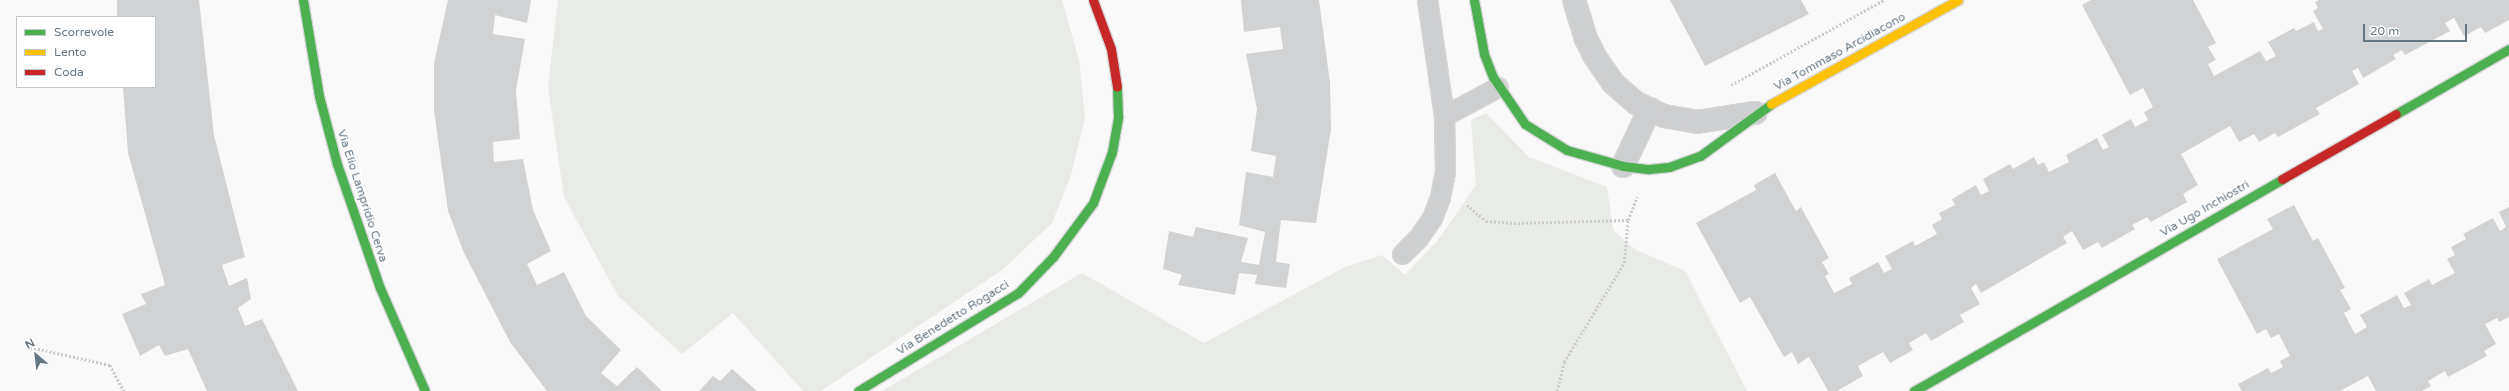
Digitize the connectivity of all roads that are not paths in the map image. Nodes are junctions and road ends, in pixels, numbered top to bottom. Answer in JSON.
{"nodes":[{"id":1,"x":303,"y":0,"type":"edge"},
{"id":2,"x":1093,"y":0,"type":"edge"},
{"id":3,"x":1427,"y":0,"type":"edge"},
{"id":4,"x":1474,"y":0,"type":"edge"},
{"id":5,"x":1574,"y":0,"type":"edge"},
{"id":6,"x":1958,"y":0,"type":"edge"},
{"id":7,"x":2509,"y":49,"type":"edge"},
{"id":8,"x":1498,"y":88,"type":"junction"},
{"id":9,"x":1650,"y":109,"type":"junction"},
{"id":10,"x":1755,"y":114,"type":"junction"},
{"id":11,"x":1444,"y":116,"type":"junction"},
{"id":12,"x":1623,"y":166,"type":"junction"},
{"id":13,"x":1402,"y":254,"type":"dead end"},
{"id":14,"x":425,"y":391,"type":"edge"},
{"id":15,"x":858,"y":391,"type":"edge"},
{"id":16,"x":1914,"y":391,"type":"edge"}],
"edges":[{"from":1,"to":14,"type":"street","name":"Via Elio Lampridio Cerva"},
{"from":2,"to":15,"type":"street","name":"Via Benedetto Rogacci"},
{"from":3,"to":11,"type":"lane"},
{"from":4,"to":8,"type":"street","name":"Via Tommaso Arcidiacono"},
{"from":5,"to":9,"type":"street"},
{"from":6,"to":10,"type":"street","name":"Via Tommaso Arcidiacono"},
{"from":7,"to":16,"type":"street","name":"Via Ugo Inchiostri"},
{"from":8,"to":11,"type":"lane"},
{"from":8,"to":12,"type":"street","name":"Via Tommaso Arcidiacono"},
{"from":9,"to":10,"type":"street"},
{"from":9,"to":12,"type":"street"},
{"from":10,"to":12,"type":"street","name":"Via Tommaso Arcidiacono"},
{"from":11,"to":13,"type":"lane"}]}
